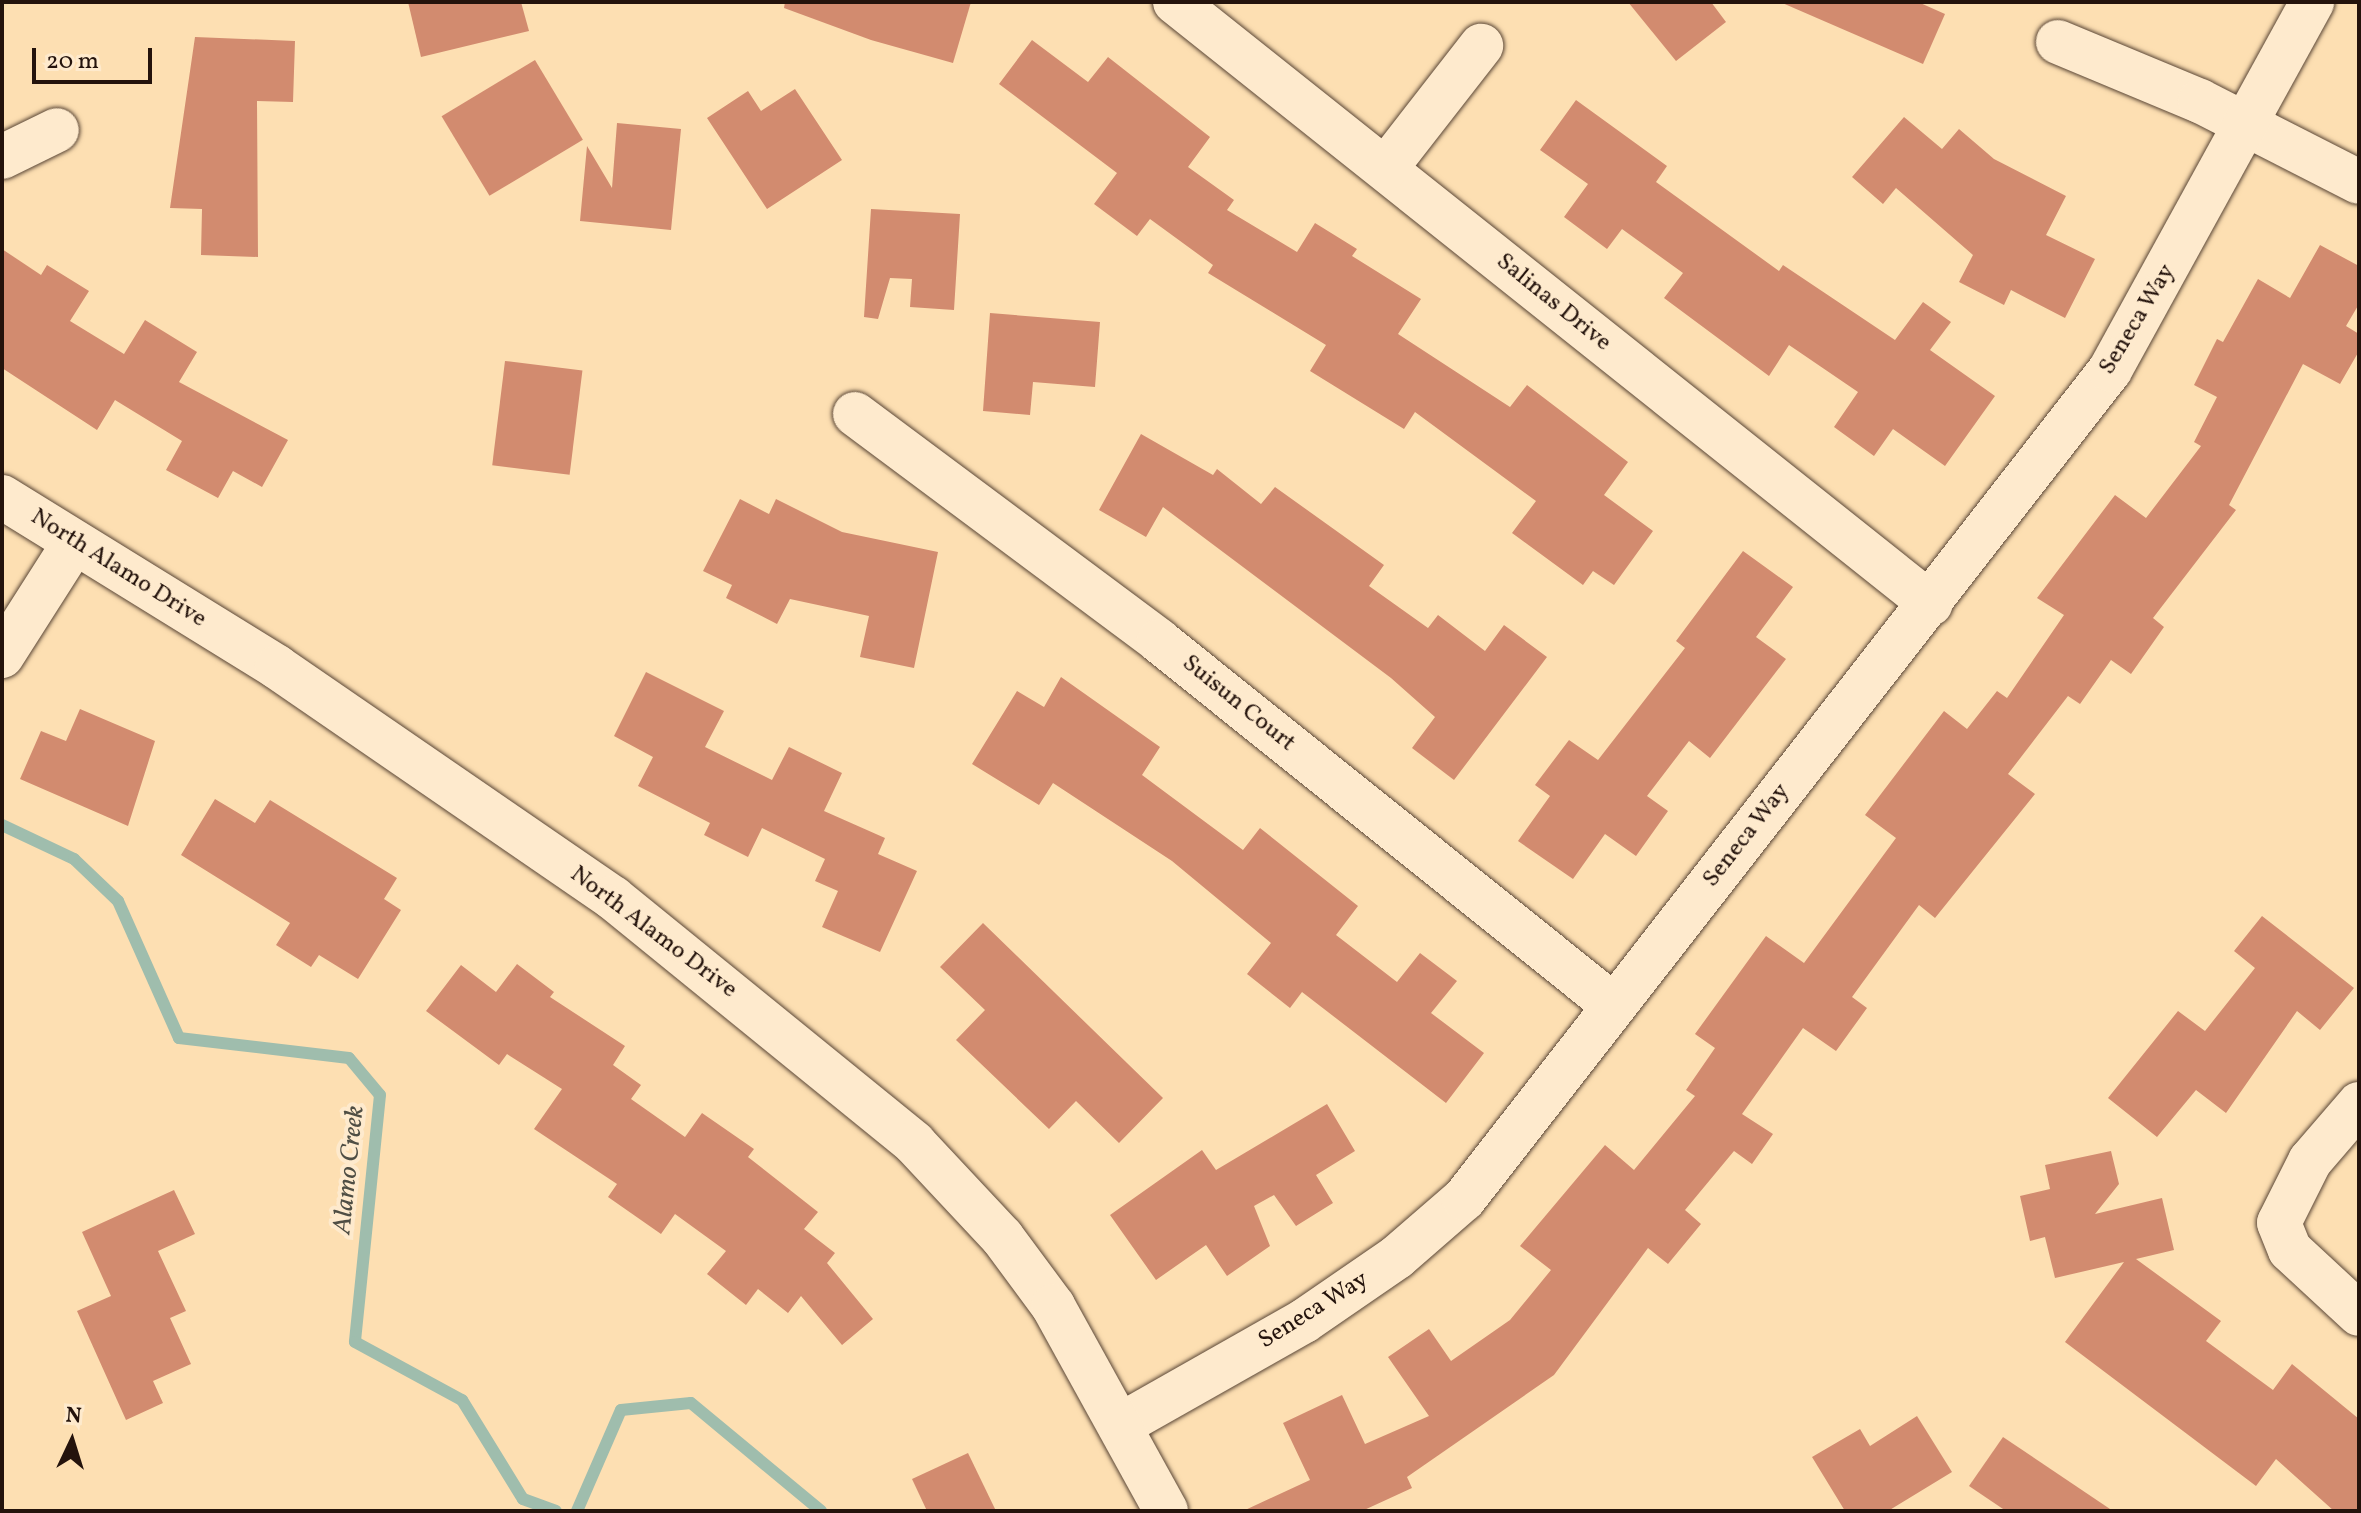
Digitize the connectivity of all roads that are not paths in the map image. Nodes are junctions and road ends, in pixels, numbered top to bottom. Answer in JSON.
{"nodes":[{"id":1,"x":1175,"y":2,"type":"edge"},
{"id":2,"x":2312,"y":2,"type":"edge"},
{"id":3,"x":2058,"y":42,"type":"dead end"},
{"id":4,"x":1481,"y":46,"type":"dead end"},
{"id":5,"x":2249,"y":127,"type":"junction"},
{"id":6,"x":57,"y":130,"type":"dead end"},
{"id":7,"x":2,"y":157,"type":"edge"},
{"id":8,"x":1386,"y":168,"type":"junction"},
{"id":9,"x":2359,"y":182,"type":"edge"},
{"id":10,"x":855,"y":414,"type":"dead end"},
{"id":11,"x":2,"y":497,"type":"edge"},
{"id":12,"x":74,"y":543,"type":"junction"},
{"id":13,"x":1931,"y":604,"type":"junction"},
{"id":14,"x":2,"y":656,"type":"edge"},
{"id":15,"x":1613,"y":1005,"type":"junction"},
{"id":16,"x":2359,"y":1104,"type":"edge"},
{"id":17,"x":2359,"y":1314,"type":"edge"},
{"id":18,"x":1122,"y":1424,"type":"junction"},
{"id":19,"x":1166,"y":1511,"type":"edge"}],
"edges":[{"from":1,"to":8,"type":"street","name":"Salinas Drive"},
{"from":2,"to":5,"type":"street","name":"Seneca Way"},
{"from":3,"to":5,"type":"street"},
{"from":4,"to":8,"type":"street"},
{"from":5,"to":9,"type":"street"},
{"from":5,"to":13,"type":"street","name":"Seneca Way"},
{"from":6,"to":7,"type":"street"},
{"from":8,"to":13,"type":"street","name":"Salinas Drive"},
{"from":10,"to":15,"type":"street","name":"Suisun Court"},
{"from":11,"to":12,"type":"street","name":"North Alamo Drive"},
{"from":12,"to":14,"type":"street"},
{"from":12,"to":18,"type":"street","name":"North Alamo Drive"},
{"from":13,"to":15,"type":"street","name":"Seneca Way"},
{"from":15,"to":18,"type":"street","name":"Seneca Way"},
{"from":16,"to":17,"type":"street"},
{"from":18,"to":19,"type":"street","name":"North Alamo Drive"}]}
